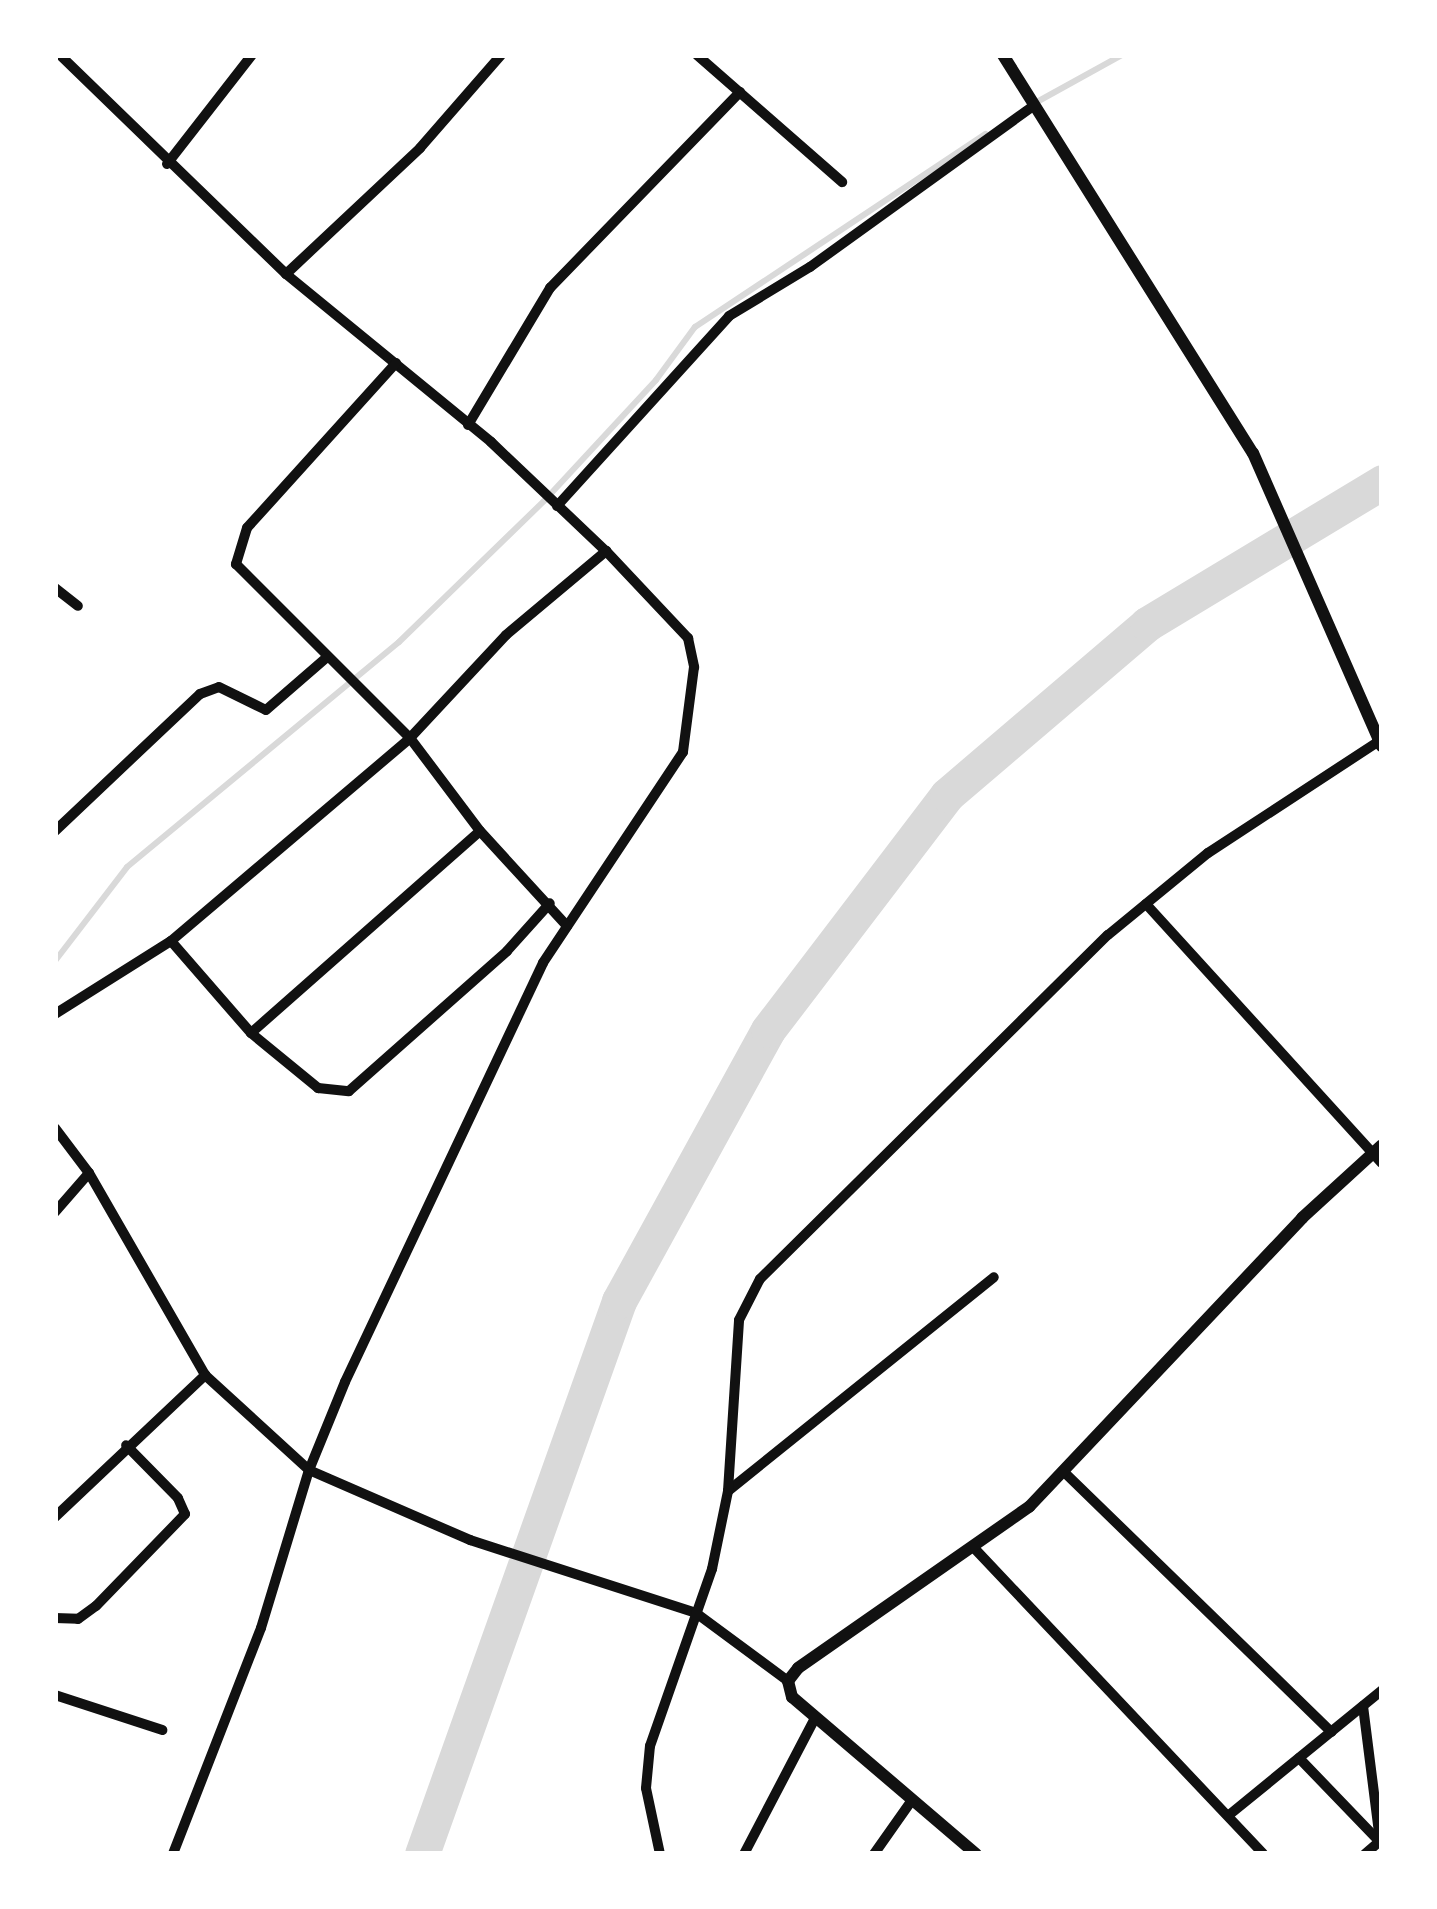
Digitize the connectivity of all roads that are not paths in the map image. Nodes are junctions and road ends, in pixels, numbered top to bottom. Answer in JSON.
{"nodes":[{"id":1,"x":60,"y":55,"type":"edge"},
{"id":2,"x":252,"y":55,"type":"edge"},
{"id":3,"x":501,"y":55,"type":"edge"},
{"id":4,"x":697,"y":55,"type":"edge"},
{"id":5,"x":1003,"y":55,"type":"edge"},
{"id":6,"x":740,"y":92,"type":"junction"},
{"id":7,"x":1035,"y":106,"type":"junction"},
{"id":8,"x":167,"y":164,"type":"junction"},
{"id":9,"x":842,"y":182,"type":"dead end"},
{"id":10,"x":286,"y":274,"type":"junction"},
{"id":11,"x":396,"y":364,"type":"junction"},
{"id":12,"x":468,"y":425,"type":"junction"},
{"id":13,"x":560,"y":510,"type":"junction"},
{"id":14,"x":606,"y":551,"type":"junction"},
{"id":15,"x":55,"y":588,"type":"edge"},
{"id":16,"x":78,"y":606,"type":"dead end"},
{"id":17,"x":326,"y":658,"type":"junction"},
{"id":18,"x":410,"y":738,"type":"junction"},
{"id":19,"x":1381,"y":741,"type":"edge"},
{"id":20,"x":55,"y":831,"type":"edge"},
{"id":21,"x":480,"y":831,"type":"junction"},
{"id":22,"x":550,"y":902,"type":"junction"},
{"id":23,"x":1146,"y":904,"type":"junction"},
{"id":24,"x":567,"y":926,"type":"junction"},
{"id":25,"x":170,"y":941,"type":"junction"},
{"id":26,"x":55,"y":1014,"type":"edge"},
{"id":27,"x":251,"y":1033,"type":"junction"},
{"id":28,"x":55,"y":1128,"type":"edge"},
{"id":29,"x":1379,"y":1154,"type":"edge"},
{"id":30,"x":89,"y":1174,"type":"junction"},
{"id":31,"x":55,"y":1212,"type":"edge"},
{"id":32,"x":994,"y":1276,"type":"dead end"},
{"id":33,"x":204,"y":1375,"type":"junction"},
{"id":34,"x":126,"y":1445,"type":"junction"},
{"id":35,"x":309,"y":1470,"type":"junction"},
{"id":36,"x":1064,"y":1472,"type":"junction"},
{"id":37,"x":728,"y":1491,"type":"junction"},
{"id":38,"x":55,"y":1516,"type":"edge"},
{"id":39,"x":975,"y":1550,"type":"junction"},
{"id":40,"x":696,"y":1613,"type":"junction"},
{"id":41,"x":55,"y":1618,"type":"edge"},
{"id":42,"x":788,"y":1681,"type":"junction"},
{"id":43,"x":1382,"y":1690,"type":"edge"},
{"id":44,"x":55,"y":1695,"type":"edge"},
{"id":45,"x":1363,"y":1706,"type":"junction"},
{"id":46,"x":815,"y":1718,"type":"junction"},
{"id":47,"x":162,"y":1730,"type":"dead end"},
{"id":48,"x":1332,"y":1732,"type":"junction"},
{"id":49,"x":1299,"y":1758,"type":"junction"},
{"id":50,"x":912,"y":1800,"type":"junction"},
{"id":51,"x":1228,"y":1815,"type":"junction"},
{"id":52,"x":1380,"y":1841,"type":"edge"},
{"id":53,"x":173,"y":1854,"type":"edge"},
{"id":54,"x":660,"y":1854,"type":"edge"},
{"id":55,"x":744,"y":1854,"type":"edge"},
{"id":56,"x":874,"y":1854,"type":"edge"},
{"id":57,"x":976,"y":1854,"type":"edge"},
{"id":58,"x":1264,"y":1854,"type":"edge"},
{"id":59,"x":1365,"y":1854,"type":"edge"}],
"edges":[{"from":1,"to":8,"type":"street"},
{"from":2,"to":8,"type":"street"},
{"from":3,"to":10,"type":"street"},
{"from":4,"to":6,"type":"street"},
{"from":5,"to":7,"type":"street"},
{"from":6,"to":9,"type":"street"},
{"from":6,"to":12,"type":"street"},
{"from":7,"to":13,"type":"street"},
{"from":7,"to":19,"type":"street"},
{"from":8,"to":10,"type":"street"},
{"from":10,"to":11,"type":"street"},
{"from":11,"to":12,"type":"street"},
{"from":11,"to":17,"type":"street"},
{"from":12,"to":13,"type":"street"},
{"from":13,"to":14,"type":"street"},
{"from":14,"to":18,"type":"street"},
{"from":14,"to":24,"type":"street"},
{"from":15,"to":16,"type":"street"},
{"from":17,"to":18,"type":"street"},
{"from":17,"to":20,"type":"street"},
{"from":18,"to":21,"type":"street"},
{"from":18,"to":25,"type":"street"},
{"from":19,"to":23,"type":"street"},
{"from":21,"to":22,"type":"street"},
{"from":21,"to":27,"type":"street"},
{"from":22,"to":24,"type":"street"},
{"from":22,"to":27,"type":"street"},
{"from":23,"to":29,"type":"street"},
{"from":23,"to":37,"type":"street"},
{"from":24,"to":35,"type":"street"},
{"from":25,"to":26,"type":"street"},
{"from":25,"to":27,"type":"street"},
{"from":28,"to":30,"type":"street"},
{"from":29,"to":36,"type":"street"},
{"from":30,"to":31,"type":"street"},
{"from":30,"to":33,"type":"street"},
{"from":32,"to":37,"type":"street"},
{"from":33,"to":34,"type":"street"},
{"from":33,"to":35,"type":"street"},
{"from":34,"to":38,"type":"street"},
{"from":34,"to":41,"type":"street"},
{"from":35,"to":40,"type":"street"},
{"from":35,"to":53,"type":"street"},
{"from":36,"to":39,"type":"street"},
{"from":36,"to":48,"type":"street"},
{"from":37,"to":40,"type":"street"},
{"from":39,"to":42,"type":"street"},
{"from":39,"to":51,"type":"street"},
{"from":40,"to":42,"type":"street"},
{"from":40,"to":54,"type":"street"},
{"from":42,"to":46,"type":"street"},
{"from":43,"to":45,"type":"street"},
{"from":44,"to":47,"type":"street"},
{"from":45,"to":48,"type":"street"},
{"from":45,"to":52,"type":"street"},
{"from":46,"to":50,"type":"street"},
{"from":46,"to":55,"type":"street"},
{"from":48,"to":49,"type":"street"},
{"from":49,"to":51,"type":"street"},
{"from":49,"to":52,"type":"street"},
{"from":50,"to":56,"type":"street"},
{"from":50,"to":57,"type":"street"},
{"from":51,"to":58,"type":"street"},
{"from":52,"to":59,"type":"street"}]}
